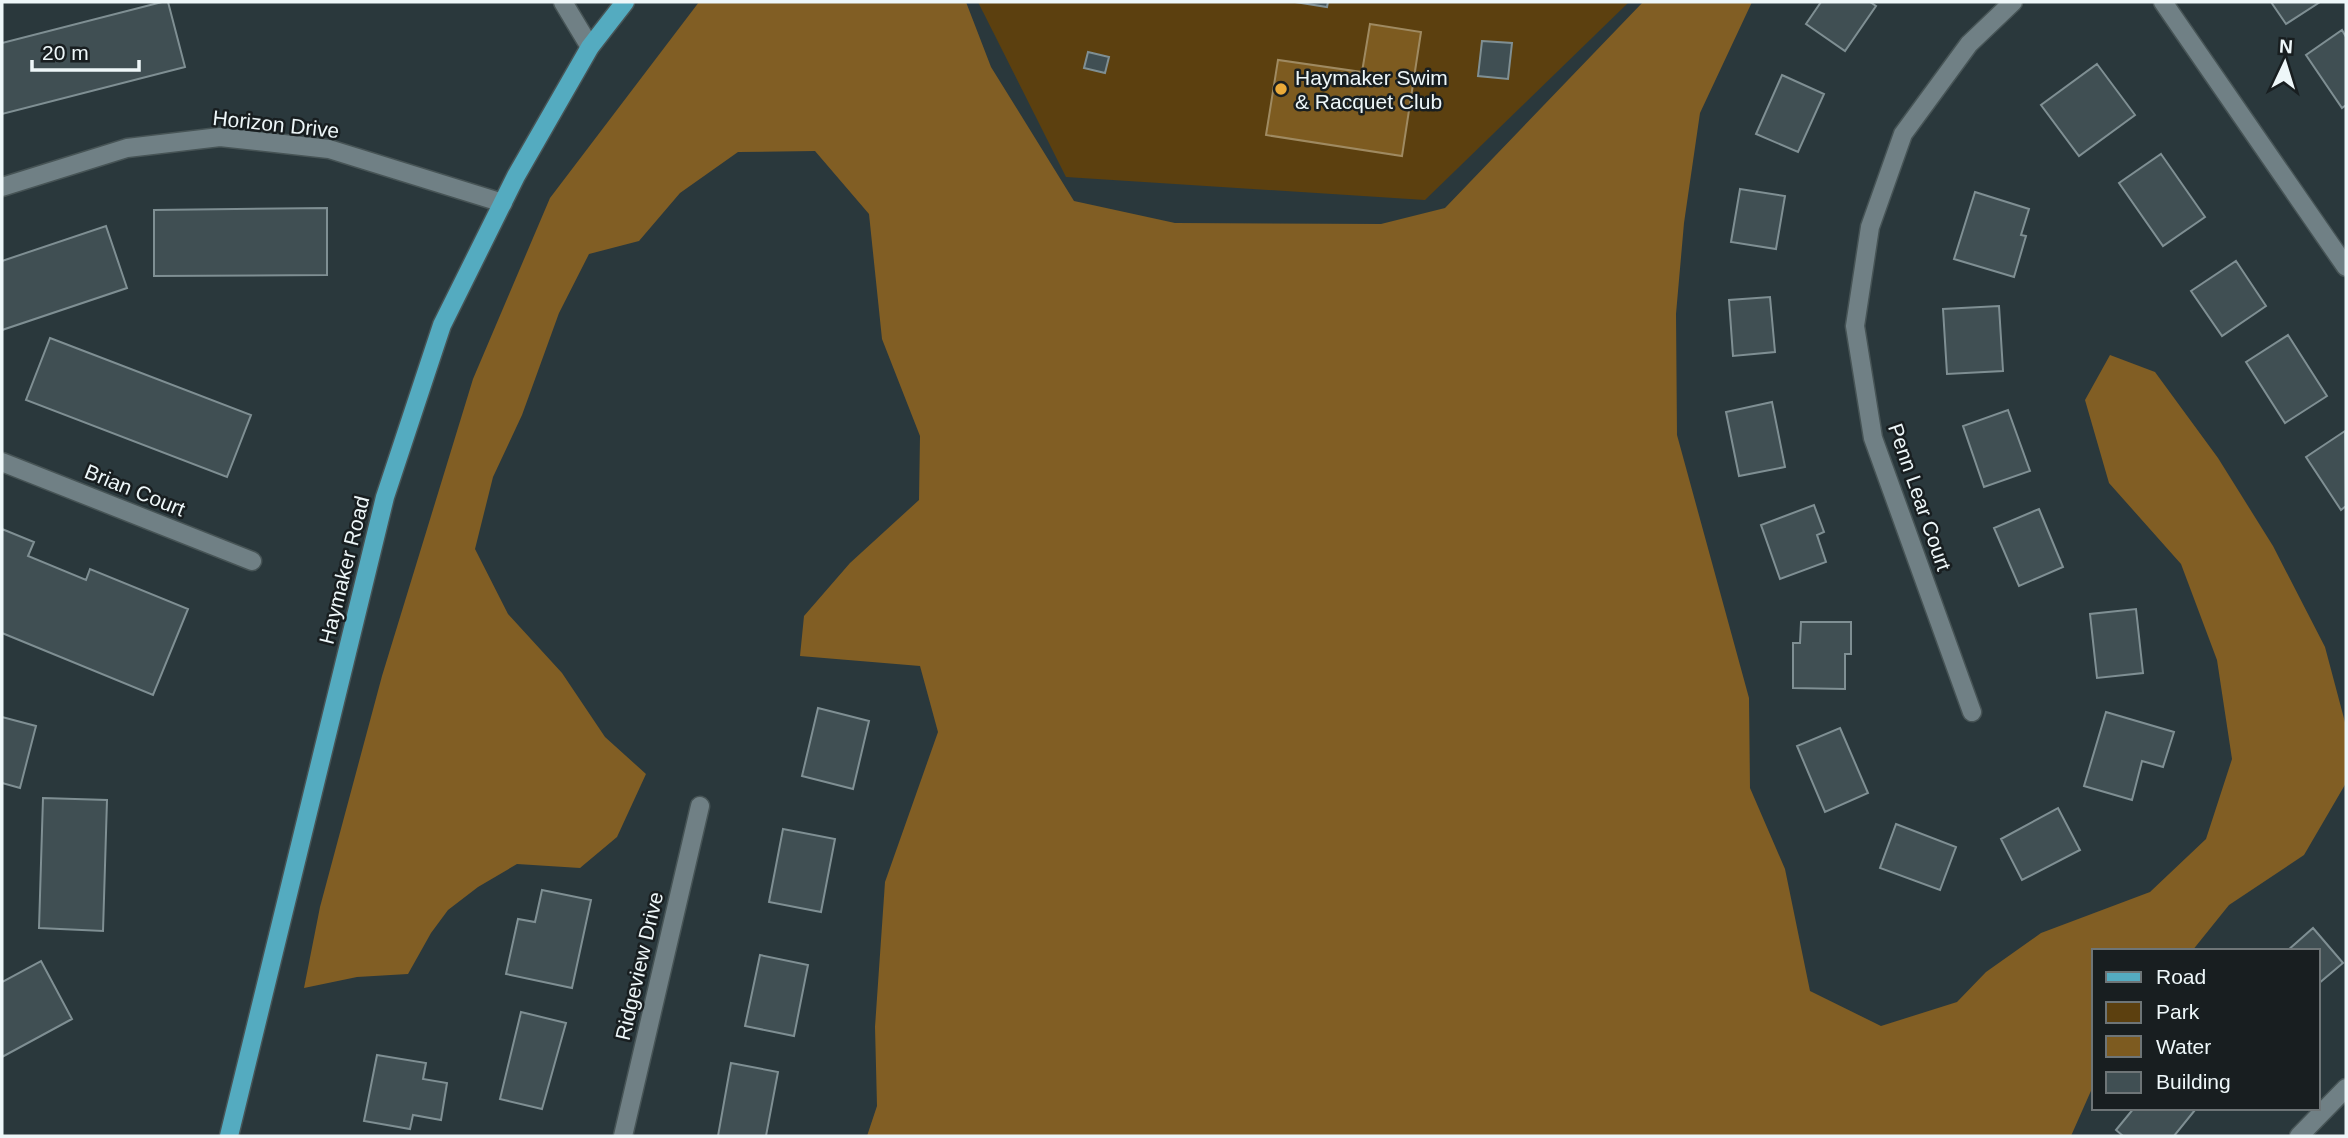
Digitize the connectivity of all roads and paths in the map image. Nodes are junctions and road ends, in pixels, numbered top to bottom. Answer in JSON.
{"nodes":[{"id":1,"x":563,"y":2,"type":"edge"},
{"id":2,"x":625,"y":2,"type":"edge"},
{"id":3,"x":2013,"y":2,"type":"edge"},
{"id":4,"x":2163,"y":2,"type":"edge"},
{"id":5,"x":590,"y":47,"type":"junction"},
{"id":6,"x":2,"y":187,"type":"edge"},
{"id":7,"x":503,"y":203,"type":"junction"},
{"id":8,"x":2346,"y":267,"type":"edge"},
{"id":9,"x":2,"y":462,"type":"edge"},
{"id":10,"x":252,"y":561,"type":"dead end"},
{"id":11,"x":1972,"y":712,"type":"dead end"},
{"id":12,"x":700,"y":806,"type":"dead end"},
{"id":13,"x":2346,"y":1088,"type":"edge"},
{"id":14,"x":229,"y":1136,"type":"edge"},
{"id":15,"x":623,"y":1136,"type":"edge"},
{"id":16,"x":2299,"y":1136,"type":"edge"}],
"edges":[{"from":1,"to":5,"type":"street"},
{"from":2,"to":5,"type":"main road","name":"Haymaker Road"},
{"from":3,"to":11,"type":"street","name":"Penn Lear Court"},
{"from":4,"to":8,"type":"street"},
{"from":5,"to":7,"type":"main road","name":"Haymaker Road"},
{"from":6,"to":7,"type":"street","name":"Horizon Drive"},
{"from":7,"to":14,"type":"main road","name":"Haymaker Road"},
{"from":9,"to":10,"type":"street","name":"Brian Court"},
{"from":12,"to":15,"type":"street","name":"Ridgeview Drive"},
{"from":13,"to":16,"type":"street"}]}
